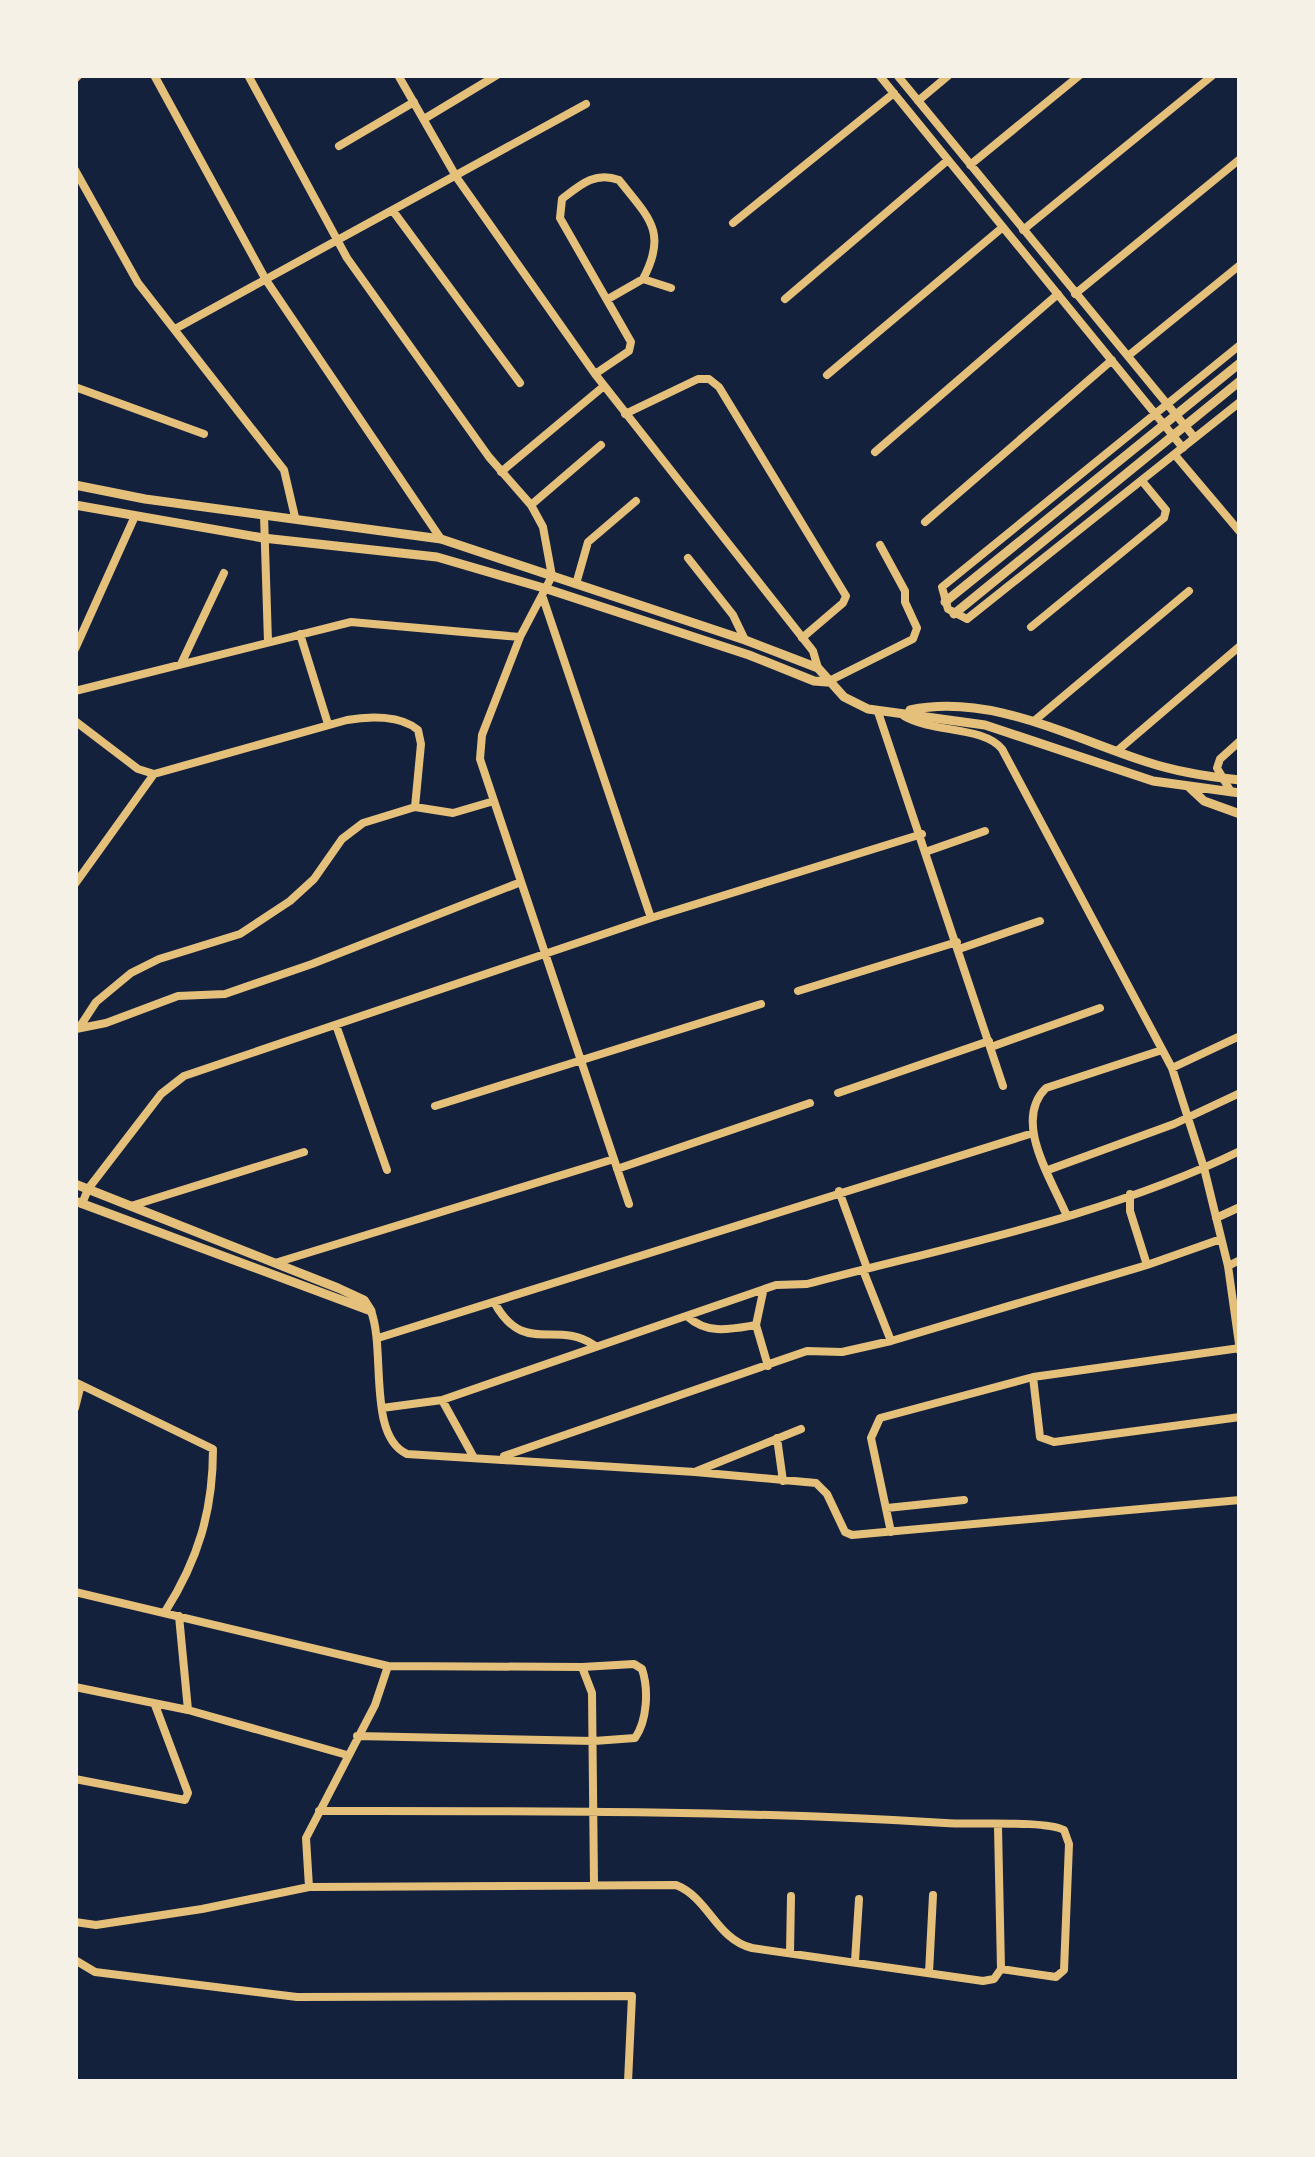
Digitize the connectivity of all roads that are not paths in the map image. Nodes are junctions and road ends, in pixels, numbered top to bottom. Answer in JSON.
{"nodes":[{"id":1,"x":154,"y":75,"type":"edge"},
{"id":2,"x":248,"y":75,"type":"edge"},
{"id":3,"x":398,"y":75,"type":"edge"},
{"id":4,"x":497,"y":75,"type":"edge"},
{"id":5,"x":879,"y":75,"type":"edge"},
{"id":6,"x":897,"y":75,"type":"edge"},
{"id":7,"x":949,"y":75,"type":"edge"},
{"id":8,"x":1080,"y":75,"type":"edge"},
{"id":9,"x":1213,"y":75,"type":"edge"},
{"id":10,"x":894,"y":93,"type":"junction"},
{"id":11,"x":918,"y":100,"type":"junction"},
{"id":12,"x":414,"y":102,"type":"junction"},
{"id":13,"x":586,"y":104,"type":"dead end"},
{"id":14,"x":424,"y":119,"type":"junction"},
{"id":15,"x":339,"y":146,"type":"dead end"},
{"id":16,"x":1240,"y":159,"type":"edge"},
{"id":17,"x":948,"y":160,"type":"junction"},
{"id":18,"x":970,"y":165,"type":"junction"},
{"id":19,"x":75,"y":170,"type":"edge"},
{"id":20,"x":457,"y":178,"type":"junction"},
{"id":21,"x":394,"y":211,"type":"junction"},
{"id":22,"x":733,"y":224,"type":"dead end"},
{"id":23,"x":1003,"y":227,"type":"junction"},
{"id":24,"x":1023,"y":230,"type":"junction"},
{"id":25,"x":339,"y":242,"type":"junction"},
{"id":26,"x":1240,"y":265,"type":"edge"},
{"id":27,"x":643,"y":279,"type":"junction"},
{"id":28,"x":266,"y":280,"type":"junction"},
{"id":29,"x":671,"y":288,"type":"dead end"},
{"id":30,"x":1058,"y":294,"type":"junction"},
{"id":31,"x":1075,"y":294,"type":"junction"},
{"id":32,"x":785,"y":299,"type":"dead end"},
{"id":33,"x":607,"y":300,"type":"junction"},
{"id":34,"x":176,"y":329,"type":"junction"},
{"id":35,"x":1240,"y":345,"type":"edge"},
{"id":36,"x":1128,"y":356,"type":"junction"},
{"id":37,"x":1112,"y":360,"type":"junction"},
{"id":38,"x":1240,"y":363,"type":"edge"},
{"id":39,"x":595,"y":374,"type":"junction"},
{"id":40,"x":827,"y":375,"type":"dead end"},
{"id":41,"x":1240,"y":381,"type":"edge"},
{"id":42,"x":520,"y":383,"type":"dead end"},
{"id":43,"x":75,"y":386,"type":"edge"},
{"id":44,"x":604,"y":386,"type":"junction"},
{"id":45,"x":1167,"y":404,"type":"junction"},
{"id":46,"x":1236,"y":405,"type":"edge"},
{"id":47,"x":626,"y":413,"type":"junction"},
{"id":48,"x":1156,"y":413,"type":"junction"},
{"id":49,"x":1177,"y":415,"type":"junction"},
{"id":50,"x":1240,"y":417,"type":"edge"},
{"id":51,"x":1165,"y":425,"type":"junction"},
{"id":52,"x":1185,"y":426,"type":"junction"},
{"id":53,"x":204,"y":434,"type":"dead end"},
{"id":54,"x":1173,"y":435,"type":"junction"},
{"id":55,"x":1196,"y":438,"type":"junction"},
{"id":56,"x":601,"y":445,"type":"dead end"},
{"id":57,"x":875,"y":452,"type":"dead end"},
{"id":58,"x":1179,"y":452,"type":"junction"},
{"id":59,"x":501,"y":472,"type":"junction"},
{"id":60,"x":1142,"y":481,"type":"junction"},
{"id":61,"x":75,"y":484,"type":"edge"},
{"id":62,"x":636,"y":501,"type":"dead end"},
{"id":63,"x":75,"y":505,"type":"edge"},
{"id":64,"x":531,"y":505,"type":"junction"},
{"id":65,"x":264,"y":515,"type":"junction"},
{"id":66,"x":136,"y":516,"type":"junction"},
{"id":67,"x":295,"y":517,"type":"junction"},
{"id":68,"x":925,"y":522,"type":"dead end"},
{"id":69,"x":1240,"y":532,"type":"edge"},
{"id":70,"x":263,"y":538,"type":"junction"},
{"id":71,"x":441,"y":539,"type":"junction"},
{"id":72,"x":880,"y":545,"type":"dead end"},
{"id":73,"x":688,"y":558,"type":"dead end"},
{"id":74,"x":224,"y":573,"type":"dead end"},
{"id":75,"x":552,"y":576,"type":"junction"},
{"id":76,"x":576,"y":584,"type":"junction"},
{"id":77,"x":1189,"y":591,"type":"dead end"},
{"id":78,"x":545,"y":593,"type":"junction"},
{"id":79,"x":945,"y":602,"type":"junction"},
{"id":80,"x":954,"y":614,"type":"junction"},
{"id":81,"x":1031,"y":627,"type":"dead end"},
{"id":82,"x":300,"y":634,"type":"junction"},
{"id":83,"x":520,"y":637,"type":"junction"},
{"id":84,"x":802,"y":638,"type":"junction"},
{"id":85,"x":745,"y":640,"type":"junction"},
{"id":86,"x":268,"y":642,"type":"junction"},
{"id":87,"x":1240,"y":646,"type":"edge"},
{"id":88,"x":75,"y":649,"type":"edge"},
{"id":89,"x":181,"y":664,"type":"junction"},
{"id":90,"x":818,"y":668,"type":"junction"},
{"id":91,"x":827,"y":682,"type":"junction"},
{"id":92,"x":75,"y":691,"type":"edge"},
{"id":93,"x":878,"y":712,"type":"junction"},
{"id":94,"x":899,"y":713,"type":"junction"},
{"id":95,"x":1033,"y":722,"type":"junction"},
{"id":96,"x":75,"y":723,"type":"edge"},
{"id":97,"x":328,"y":725,"type":"junction"},
{"id":98,"x":1240,"y":741,"type":"edge"},
{"id":99,"x":1117,"y":751,"type":"junction"},
{"id":100,"x":1188,"y":773,"type":"junction"},
{"id":101,"x":154,"y":774,"type":"junction"},
{"id":102,"x":1221,"y":778,"type":"junction"},
{"id":103,"x":1240,"y":780,"type":"edge"},
{"id":104,"x":1190,"y":788,"type":"junction"},
{"id":105,"x":1237,"y":794,"type":"edge"},
{"id":106,"x":494,"y":801,"type":"junction"},
{"id":107,"x":415,"y":807,"type":"junction"},
{"id":108,"x":1240,"y":814,"type":"edge"},
{"id":109,"x":986,"y":831,"type":"dead end"},
{"id":110,"x":922,"y":834,"type":"junction"},
{"id":111,"x":928,"y":851,"type":"junction"},
{"id":112,"x":521,"y":881,"type":"junction"},
{"id":113,"x":75,"y":884,"type":"edge"},
{"id":114,"x":651,"y":919,"type":"junction"},
{"id":115,"x":1040,"y":921,"type":"dead end"},
{"id":116,"x":958,"y":945,"type":"junction"},
{"id":117,"x":547,"y":953,"type":"junction"},
{"id":118,"x":798,"y":991,"type":"dead end"},
{"id":119,"x":761,"y":1004,"type":"dead end"},
{"id":120,"x":1100,"y":1008,"type":"dead end"},
{"id":121,"x":336,"y":1025,"type":"junction"},
{"id":122,"x":77,"y":1029,"type":"edge"},
{"id":123,"x":1240,"y":1036,"type":"edge"},
{"id":124,"x":990,"y":1044,"type":"junction"},
{"id":125,"x":1162,"y":1050,"type":"junction"},
{"id":126,"x":583,"y":1060,"type":"junction"},
{"id":127,"x":1172,"y":1068,"type":"junction"},
{"id":128,"x":1004,"y":1086,"type":"dead end"},
{"id":129,"x":838,"y":1093,"type":"dead end"},
{"id":130,"x":1240,"y":1093,"type":"edge"},
{"id":131,"x":810,"y":1103,"type":"dead end"},
{"id":132,"x":434,"y":1106,"type":"dead end"},
{"id":133,"x":1190,"y":1117,"type":"junction"},
{"id":134,"x":1033,"y":1133,"type":"junction"},
{"id":135,"x":1240,"y":1151,"type":"edge"},
{"id":136,"x":304,"y":1152,"type":"dead end"},
{"id":137,"x":616,"y":1164,"type":"junction"},
{"id":138,"x":1204,"y":1168,"type":"junction"},
{"id":139,"x":388,"y":1170,"type":"dead end"},
{"id":140,"x":1048,"y":1170,"type":"junction"},
{"id":141,"x":75,"y":1184,"type":"edge"},
{"id":142,"x":88,"y":1189,"type":"junction"},
{"id":143,"x":839,"y":1191,"type":"junction"},
{"id":144,"x":1130,"y":1194,"type":"junction"},
{"id":145,"x":79,"y":1202,"type":"edge"},
{"id":146,"x":629,"y":1204,"type":"dead end"},
{"id":147,"x":130,"y":1206,"type":"junction"},
{"id":148,"x":1240,"y":1207,"type":"edge"},
{"id":149,"x":1067,"y":1216,"type":"junction"},
{"id":150,"x":1216,"y":1218,"type":"junction"},
{"id":151,"x":1221,"y":1239,"type":"junction"},
{"id":152,"x":1240,"y":1260,"type":"edge"},
{"id":153,"x":272,"y":1264,"type":"junction"},
{"id":154,"x":1147,"y":1265,"type":"junction"},
{"id":155,"x":1228,"y":1266,"type":"junction"},
{"id":156,"x":250,"y":1268,"type":"junction"},
{"id":157,"x":865,"y":1269,"type":"junction"},
{"id":158,"x":338,"y":1288,"type":"junction"},
{"id":159,"x":763,"y":1292,"type":"junction"},
{"id":160,"x":330,"y":1299,"type":"junction"},
{"id":161,"x":494,"y":1302,"type":"junction"},
{"id":162,"x":371,"y":1311,"type":"junction"},
{"id":163,"x":688,"y":1317,"type":"junction"},
{"id":164,"x":756,"y":1325,"type":"junction"},
{"id":165,"x":1239,"y":1328,"type":"edge"},
{"id":166,"x":378,"y":1338,"type":"junction"},
{"id":167,"x":891,"y":1341,"type":"junction"},
{"id":168,"x":595,"y":1346,"type":"junction"},
{"id":169,"x":1240,"y":1350,"type":"edge"},
{"id":170,"x":768,"y":1366,"type":"junction"},
{"id":171,"x":1033,"y":1377,"type":"junction"},
{"id":172,"x":78,"y":1385,"type":"edge"},
{"id":173,"x":442,"y":1400,"type":"junction"},
{"id":174,"x":75,"y":1408,"type":"edge"},
{"id":175,"x":382,"y":1408,"type":"junction"},
{"id":176,"x":1240,"y":1417,"type":"edge"},
{"id":177,"x":801,"y":1429,"type":"dead end"},
{"id":178,"x":776,"y":1438,"type":"junction"},
{"id":179,"x":474,"y":1458,"type":"junction"},
{"id":180,"x":497,"y":1459,"type":"junction"},
{"id":181,"x":695,"y":1472,"type":"junction"},
{"id":182,"x":783,"y":1481,"type":"junction"},
{"id":183,"x":964,"y":1500,"type":"dead end"},
{"id":184,"x":1240,"y":1500,"type":"edge"},
{"id":185,"x":887,"y":1508,"type":"junction"},
{"id":186,"x":891,"y":1532,"type":"junction"},
{"id":187,"x":75,"y":1592,"type":"edge"},
{"id":188,"x":165,"y":1612,"type":"junction"},
{"id":189,"x":179,"y":1616,"type":"junction"},
{"id":190,"x":388,"y":1666,"type":"junction"},
{"id":191,"x":582,"y":1667,"type":"junction"},
{"id":192,"x":75,"y":1687,"type":"edge"},
{"id":193,"x":154,"y":1703,"type":"junction"},
{"id":194,"x":188,"y":1710,"type":"junction"},
{"id":195,"x":357,"y":1736,"type":"junction"},
{"id":196,"x":594,"y":1741,"type":"junction"},
{"id":197,"x":347,"y":1755,"type":"junction"},
{"id":198,"x":75,"y":1779,"type":"edge"},
{"id":199,"x":319,"y":1810,"type":"junction"},
{"id":200,"x":592,"y":1811,"type":"junction"},
{"id":201,"x":998,"y":1826,"type":"junction"},
{"id":202,"x":594,"y":1884,"type":"junction"},
{"id":203,"x":309,"y":1887,"type":"junction"},
{"id":204,"x":933,"y":1894,"type":"dead end"},
{"id":205,"x":791,"y":1896,"type":"dead end"},
{"id":206,"x":859,"y":1899,"type":"dead end"},
{"id":207,"x":75,"y":1922,"type":"edge"},
{"id":208,"x":790,"y":1954,"type":"junction"},
{"id":209,"x":75,"y":1960,"type":"edge"},
{"id":210,"x":855,"y":1961,"type":"junction"},
{"id":211,"x":1001,"y":1969,"type":"junction"},
{"id":212,"x":929,"y":1973,"type":"junction"},
{"id":213,"x":628,"y":2082,"type":"edge"}],
"edges":[{"from":1,"to":28,"type":"street"},
{"from":2,"to":25,"type":"street"},
{"from":3,"to":12,"type":"street"},
{"from":4,"to":14,"type":"street"},
{"from":5,"to":10,"type":"street"},
{"from":6,"to":11,"type":"street"},
{"from":7,"to":11,"type":"street"},
{"from":8,"to":18,"type":"street"},
{"from":9,"to":24,"type":"street"},
{"from":10,"to":17,"type":"street"},
{"from":10,"to":22,"type":"street"},
{"from":11,"to":18,"type":"street"},
{"from":12,"to":14,"type":"street"},
{"from":12,"to":15,"type":"street"},
{"from":13,"to":20,"type":"street"},
{"from":14,"to":20,"type":"street"},
{"from":16,"to":31,"type":"street"},
{"from":17,"to":23,"type":"street"},
{"from":17,"to":32,"type":"street"},
{"from":18,"to":24,"type":"street"},
{"from":19,"to":34,"type":"street"},
{"from":20,"to":21,"type":"street"},
{"from":20,"to":39,"type":"street"},
{"from":21,"to":25,"type":"street"},
{"from":21,"to":42,"type":"street"},
{"from":23,"to":30,"type":"street"},
{"from":23,"to":40,"type":"street"},
{"from":24,"to":31,"type":"street"},
{"from":25,"to":28,"type":"street"},
{"from":25,"to":59,"type":"street"},
{"from":26,"to":36,"type":"street"},
{"from":27,"to":29,"type":"street"},
{"from":27,"to":33,"type":"street"},
{"from":27,"to":33,"type":"street"},
{"from":28,"to":34,"type":"street"},
{"from":28,"to":71,"type":"street"},
{"from":30,"to":37,"type":"street"},
{"from":30,"to":57,"type":"street"},
{"from":31,"to":36,"type":"street"},
{"from":33,"to":39,"type":"street"},
{"from":34,"to":67,"type":"street"},
{"from":35,"to":45,"type":"street"},
{"from":36,"to":45,"type":"street"},
{"from":37,"to":48,"type":"street"},
{"from":37,"to":68,"type":"street"},
{"from":38,"to":49,"type":"main road"},
{"from":39,"to":44,"type":"street"},
{"from":41,"to":52,"type":"main road"},
{"from":43,"to":53,"type":"street"},
{"from":44,"to":47,"type":"street"},
{"from":44,"to":59,"type":"street"},
{"from":45,"to":48,"type":"street"},
{"from":45,"to":49,"type":"street"},
{"from":46,"to":50,"type":"street"},
{"from":46,"to":55,"type":"street"},
{"from":47,"to":84,"type":"street"},
{"from":47,"to":84,"type":"street"},
{"from":48,"to":51,"type":"street"},
{"from":48,"to":79,"type":"street"},
{"from":49,"to":51,"type":"main road"},
{"from":49,"to":52,"type":"street"},
{"from":51,"to":54,"type":"street"},
{"from":51,"to":79,"type":"main road"},
{"from":52,"to":54,"type":"main road"},
{"from":52,"to":55,"type":"street"},
{"from":54,"to":58,"type":"street"},
{"from":54,"to":80,"type":"main road"},
{"from":55,"to":58,"type":"street"},
{"from":56,"to":64,"type":"street"},
{"from":58,"to":60,"type":"street"},
{"from":58,"to":69,"type":"street"},
{"from":59,"to":64,"type":"street"},
{"from":60,"to":80,"type":"street"},
{"from":60,"to":81,"type":"street"},
{"from":61,"to":65,"type":"main road"},
{"from":62,"to":76,"type":"street"},
{"from":63,"to":66,"type":"main road"},
{"from":64,"to":75,"type":"street"},
{"from":65,"to":67,"type":"main road"},
{"from":65,"to":70,"type":"street"},
{"from":66,"to":70,"type":"main road"},
{"from":66,"to":88,"type":"street"},
{"from":67,"to":71,"type":"main road"},
{"from":70,"to":78,"type":"main road"},
{"from":70,"to":86,"type":"street"},
{"from":71,"to":75,"type":"main road"},
{"from":72,"to":91,"type":"street"},
{"from":73,"to":85,"type":"street"},
{"from":74,"to":89,"type":"street"},
{"from":75,"to":76,"type":"main road"},
{"from":75,"to":78,"type":"street"},
{"from":76,"to":85,"type":"main road"},
{"from":77,"to":95,"type":"street"},
{"from":78,"to":83,"type":"street"},
{"from":78,"to":91,"type":"main road"},
{"from":78,"to":114,"type":"street"},
{"from":79,"to":80,"type":"street"},
{"from":82,"to":83,"type":"street"},
{"from":82,"to":86,"type":"street"},
{"from":82,"to":97,"type":"street"},
{"from":83,"to":106,"type":"street"},
{"from":84,"to":90,"type":"street"},
{"from":85,"to":90,"type":"main road"},
{"from":86,"to":89,"type":"street"},
{"from":87,"to":99,"type":"street"},
{"from":89,"to":92,"type":"street"},
{"from":90,"to":91,"type":"main road"},
{"from":91,"to":93,"type":"main road"},
{"from":93,"to":94,"type":"main road"},
{"from":93,"to":110,"type":"street"},
{"from":94,"to":95,"type":"main road"},
{"from":94,"to":104,"type":"main road"},
{"from":94,"to":125,"type":"street"},
{"from":95,"to":99,"type":"main road"},
{"from":96,"to":101,"type":"street"},
{"from":97,"to":101,"type":"street"},
{"from":97,"to":107,"type":"street"},
{"from":98,"to":102,"type":"street"},
{"from":99,"to":100,"type":"main road"},
{"from":100,"to":102,"type":"main road"},
{"from":100,"to":104,"type":"street"},
{"from":101,"to":113,"type":"street"},
{"from":102,"to":103,"type":"main road"},
{"from":102,"to":105,"type":"street"},
{"from":104,"to":105,"type":"main road"},
{"from":104,"to":108,"type":"main road"},
{"from":106,"to":107,"type":"street"},
{"from":106,"to":112,"type":"street"},
{"from":107,"to":122,"type":"street"},
{"from":109,"to":111,"type":"street"},
{"from":110,"to":111,"type":"street"},
{"from":110,"to":114,"type":"street"},
{"from":111,"to":116,"type":"street"},
{"from":112,"to":117,"type":"street"},
{"from":112,"to":122,"type":"street"},
{"from":114,"to":117,"type":"street"},
{"from":115,"to":116,"type":"street"},
{"from":116,"to":118,"type":"street"},
{"from":116,"to":124,"type":"street"},
{"from":117,"to":121,"type":"street"},
{"from":117,"to":126,"type":"street"},
{"from":119,"to":126,"type":"street"},
{"from":120,"to":124,"type":"street"},
{"from":121,"to":139,"type":"street"},
{"from":121,"to":142,"type":"street"},
{"from":123,"to":127,"type":"street"},
{"from":124,"to":128,"type":"street"},
{"from":124,"to":129,"type":"street"},
{"from":125,"to":127,"type":"street"},
{"from":125,"to":134,"type":"street"},
{"from":126,"to":132,"type":"street"},
{"from":126,"to":137,"type":"street"},
{"from":127,"to":133,"type":"street"},
{"from":130,"to":133,"type":"street"},
{"from":131,"to":137,"type":"street"},
{"from":133,"to":138,"type":"street"},
{"from":133,"to":140,"type":"street"},
{"from":134,"to":140,"type":"street"},
{"from":134,"to":143,"type":"street"},
{"from":135,"to":138,"type":"street"},
{"from":136,"to":147,"type":"street"},
{"from":137,"to":146,"type":"street"},
{"from":137,"to":153,"type":"street"},
{"from":138,"to":144,"type":"street"},
{"from":138,"to":150,"type":"street"},
{"from":140,"to":149,"type":"street"},
{"from":141,"to":142,"type":"main road"},
{"from":142,"to":145,"type":"street"},
{"from":142,"to":147,"type":"main road"},
{"from":143,"to":157,"type":"street"},
{"from":143,"to":161,"type":"street"},
{"from":144,"to":149,"type":"street"},
{"from":144,"to":154,"type":"street"},
{"from":145,"to":156,"type":"main road"},
{"from":147,"to":153,"type":"main road"},
{"from":148,"to":150,"type":"street"},
{"from":149,"to":157,"type":"street"},
{"from":150,"to":151,"type":"street"},
{"from":151,"to":154,"type":"street"},
{"from":151,"to":155,"type":"street"},
{"from":152,"to":155,"type":"street"},
{"from":153,"to":156,"type":"street"},
{"from":153,"to":158,"type":"main road"},
{"from":154,"to":167,"type":"street"},
{"from":155,"to":165,"type":"street"},
{"from":156,"to":160,"type":"main road"},
{"from":157,"to":159,"type":"street"},
{"from":157,"to":167,"type":"street"},
{"from":158,"to":160,"type":"street"},
{"from":158,"to":162,"type":"main road"},
{"from":159,"to":163,"type":"street"},
{"from":159,"to":164,"type":"street"},
{"from":160,"to":162,"type":"main road"},
{"from":161,"to":166,"type":"street"},
{"from":161,"to":168,"type":"street"},
{"from":162,"to":166,"type":"street"},
{"from":163,"to":164,"type":"street"},
{"from":163,"to":168,"type":"street"},
{"from":164,"to":170,"type":"street"},
{"from":165,"to":169,"type":"street"},
{"from":166,"to":175,"type":"street"},
{"from":167,"to":170,"type":"street"},
{"from":168,"to":173,"type":"street"},
{"from":169,"to":171,"type":"street"},
{"from":170,"to":180,"type":"street"},
{"from":171,"to":176,"type":"street"},
{"from":171,"to":185,"type":"street"},
{"from":172,"to":174,"type":"street"},
{"from":172,"to":188,"type":"street"},
{"from":173,"to":175,"type":"street"},
{"from":173,"to":179,"type":"street"},
{"from":175,"to":179,"type":"street"},
{"from":177,"to":178,"type":"street"},
{"from":178,"to":181,"type":"street"},
{"from":178,"to":182,"type":"street"},
{"from":179,"to":180,"type":"street"},
{"from":180,"to":181,"type":"street"},
{"from":181,"to":182,"type":"street"},
{"from":182,"to":186,"type":"street"},
{"from":183,"to":185,"type":"street"},
{"from":184,"to":186,"type":"street"},
{"from":185,"to":186,"type":"street"},
{"from":187,"to":188,"type":"street"},
{"from":188,"to":189,"type":"street"},
{"from":189,"to":190,"type":"street"},
{"from":189,"to":194,"type":"street"},
{"from":190,"to":191,"type":"street"},
{"from":190,"to":195,"type":"street"},
{"from":191,"to":196,"type":"street"},
{"from":191,"to":196,"type":"street"},
{"from":192,"to":193,"type":"street"},
{"from":193,"to":194,"type":"street"},
{"from":193,"to":198,"type":"street"},
{"from":194,"to":197,"type":"street"},
{"from":195,"to":196,"type":"street"},
{"from":195,"to":197,"type":"street"},
{"from":196,"to":200,"type":"street"},
{"from":197,"to":199,"type":"street"},
{"from":199,"to":200,"type":"street"},
{"from":199,"to":203,"type":"street"},
{"from":200,"to":201,"type":"street"},
{"from":200,"to":202,"type":"street"},
{"from":201,"to":211,"type":"street"},
{"from":201,"to":211,"type":"street"},
{"from":202,"to":203,"type":"street"},
{"from":202,"to":208,"type":"street"},
{"from":203,"to":207,"type":"street"},
{"from":204,"to":212,"type":"street"},
{"from":205,"to":208,"type":"street"},
{"from":206,"to":210,"type":"street"},
{"from":208,"to":210,"type":"street"},
{"from":209,"to":213,"type":"street"},
{"from":210,"to":212,"type":"street"},
{"from":211,"to":212,"type":"street"}]}
